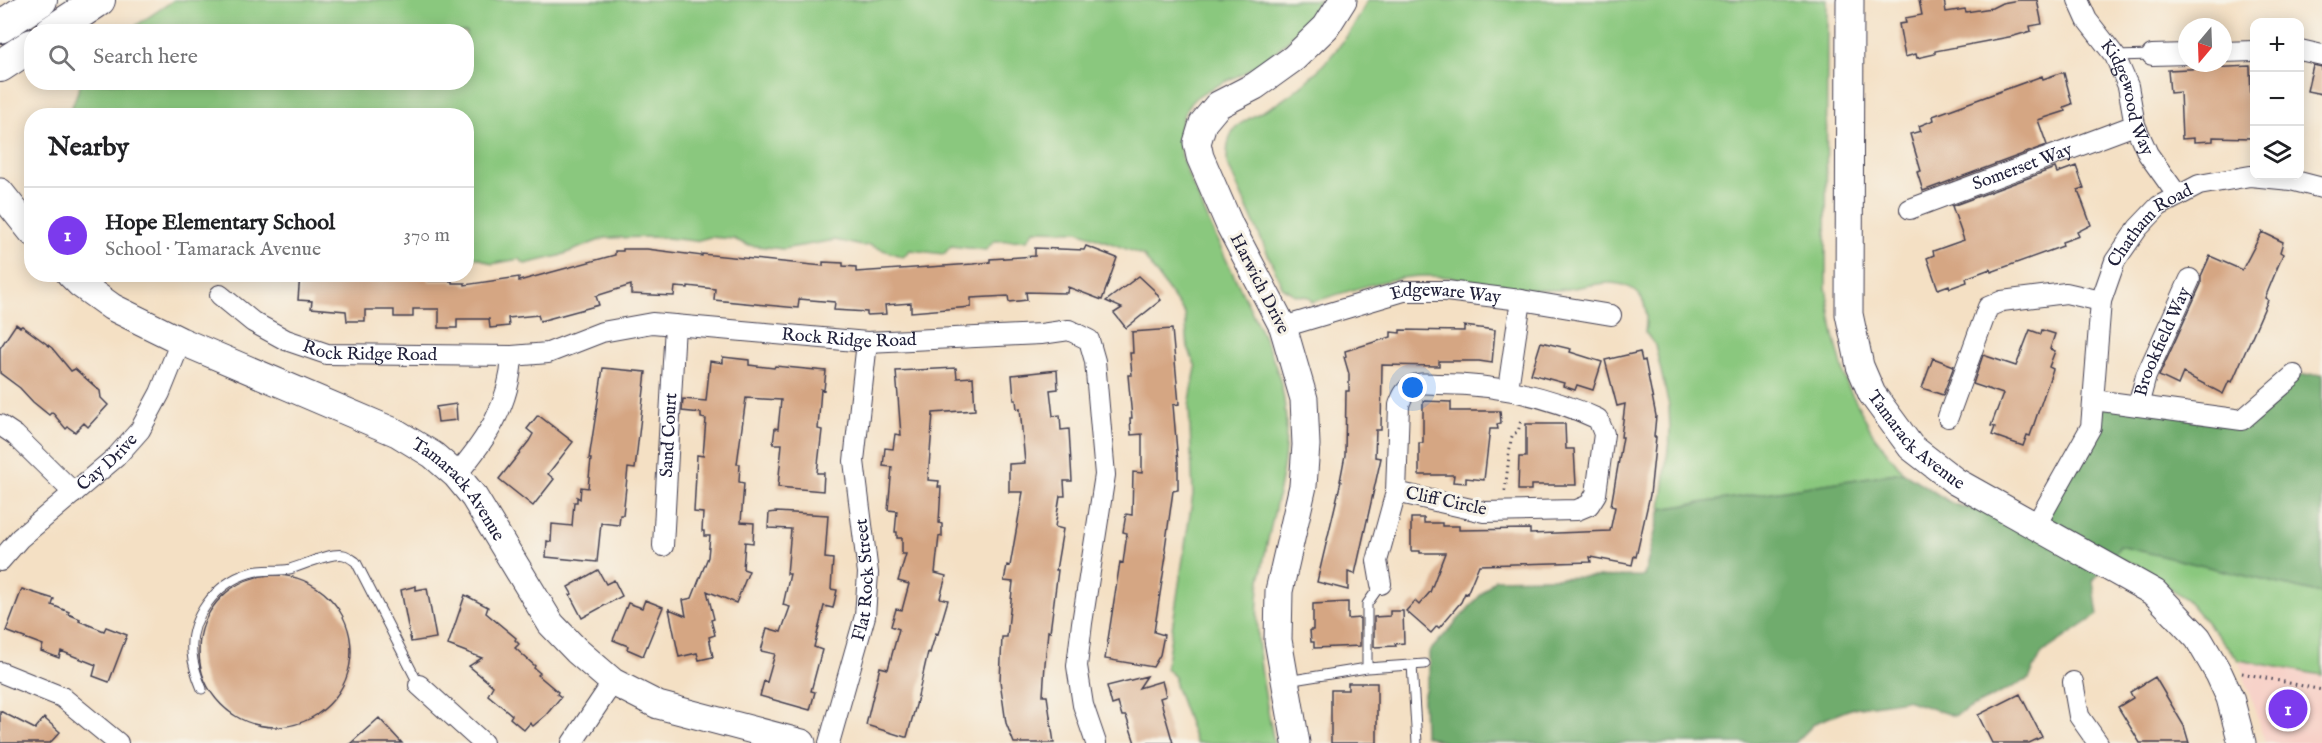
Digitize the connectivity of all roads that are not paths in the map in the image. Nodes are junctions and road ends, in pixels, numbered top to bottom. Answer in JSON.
{"nodes":[{"id":1,"x":41,"y":0,"type":"edge"},
{"id":2,"x":99,"y":0,"type":"edge"},
{"id":3,"x":1343,"y":0,"type":"edge"},
{"id":4,"x":1850,"y":0,"type":"edge"},
{"id":5,"x":2078,"y":0,"type":"edge"},
{"id":6,"x":63,"y":24,"type":"edge"},
{"id":7,"x":0,"y":27,"type":"edge"},
{"id":8,"x":24,"y":50,"type":"edge"},
{"id":9,"x":2250,"y":51,"type":"edge"},
{"id":10,"x":2304,"y":51,"type":"edge"},
{"id":11,"x":2232,"y":52,"type":"edge"},
{"id":12,"x":2178,"y":54,"type":"edge"},
{"id":13,"x":2152,"y":55,"type":"joint"},
{"id":14,"x":2322,"y":55,"type":"edge"},
{"id":15,"x":2115,"y":56,"type":"junction"},
{"id":16,"x":0,"y":66,"type":"edge"},
{"id":17,"x":2135,"y":125,"type":"junction"},
{"id":18,"x":2322,"y":188,"type":"edge"},
{"id":19,"x":0,"y":192,"type":"edge"},
{"id":20,"x":2178,"y":196,"type":"junction"},
{"id":21,"x":1910,"y":209,"type":"dead end"},
{"id":22,"x":24,"y":222,"type":"edge"},
{"id":23,"x":2190,"y":279,"type":"dead end"},
{"id":24,"x":78,"y":282,"type":"edge"},
{"id":25,"x":220,"y":295,"type":"dead end"},
{"id":26,"x":1521,"y":300,"type":"junction"},
{"id":27,"x":2102,"y":301,"type":"junction"},
{"id":28,"x":1611,"y":315,"type":"dead end"},
{"id":29,"x":675,"y":325,"type":"junction"},
{"id":30,"x":1283,"y":327,"type":"junction"},
{"id":31,"x":181,"y":341,"type":"junction"},
{"id":32,"x":867,"y":342,"type":"junction"},
{"id":33,"x":512,"y":356,"type":"junction"},
{"id":34,"x":2294,"y":375,"type":"dead end"},
{"id":35,"x":1508,"y":389,"type":"junction"},
{"id":36,"x":2094,"y":400,"type":"junction"},
{"id":37,"x":2138,"y":406,"type":"junction"},
{"id":38,"x":1948,"y":417,"type":"dead end"},
{"id":39,"x":0,"y":425,"type":"edge"},
{"id":40,"x":456,"y":475,"type":"junction"},
{"id":41,"x":1396,"y":492,"type":"junction"},
{"id":42,"x":74,"y":493,"type":"junction"},
{"id":43,"x":2036,"y":525,"type":"junction"},
{"id":44,"x":663,"y":546,"type":"dead end"},
{"id":45,"x":0,"y":561,"type":"edge"},
{"id":46,"x":1381,"y":584,"type":"joint"},
{"id":47,"x":1425,"y":664,"type":"dead end"},
{"id":48,"x":1412,"y":665,"type":"junction"},
{"id":49,"x":1367,"y":668,"type":"junction"},
{"id":50,"x":0,"y":672,"type":"edge"},
{"id":51,"x":1284,"y":681,"type":"junction"},
{"id":52,"x":613,"y":682,"type":"junction"},
{"id":53,"x":2073,"y":682,"type":"dead end"},
{"id":54,"x":419,"y":685,"type":"joint"},
{"id":55,"x":202,"y":689,"type":"dead end"},
{"id":56,"x":118,"y":743,"type":"edge"},
{"id":57,"x":483,"y":743,"type":"edge"},
{"id":58,"x":572,"y":743,"type":"edge"},
{"id":59,"x":802,"y":743,"type":"edge"},
{"id":60,"x":829,"y":743,"type":"edge"},
{"id":61,"x":1096,"y":743,"type":"edge"},
{"id":62,"x":1296,"y":743,"type":"edge"},
{"id":63,"x":1417,"y":743,"type":"edge"},
{"id":64,"x":2098,"y":743,"type":"edge"},
{"id":65,"x":2242,"y":743,"type":"edge"}],
"edges":[{"from":1,"to":7,"type":"main road"},
{"from":2,"to":6,"type":"main road"},
{"from":3,"to":30,"type":"main road","name":"Harwich Drive"},
{"from":4,"to":43,"type":"main road","name":"Tamarack Avenue"},
{"from":5,"to":15,"type":"street","name":"Kidgewood Way"},
{"from":8,"to":16,"type":"main road"},
{"from":9,"to":11,"type":"street"},
{"from":10,"to":14,"type":"street"},
{"from":12,"to":13,"type":"street"},
{"from":13,"to":15,"type":"lane"},
{"from":15,"to":17,"type":"street","name":"Kidgewood Way"},
{"from":17,"to":20,"type":"street","name":"Kidgewood Way"},
{"from":17,"to":21,"type":"street","name":"Somerset Way"},
{"from":18,"to":20,"type":"street","name":"Chatham Road"},
{"from":19,"to":22,"type":"main road"},
{"from":20,"to":27,"type":"street","name":"Chatham Road"},
{"from":23,"to":37,"type":"street","name":"Brookfield Way"},
{"from":24,"to":31,"type":"main road","name":"Tamarack Avenue"},
{"from":25,"to":33,"type":"street","name":"Rock Ridge Road"},
{"from":26,"to":28,"type":"street","name":"Edgeware Way"},
{"from":26,"to":30,"type":"street","name":"Edgeware Way"},
{"from":26,"to":35,"type":"street"},
{"from":27,"to":36,"type":"street","name":"Chatham Road"},
{"from":27,"to":38,"type":"street"},
{"from":29,"to":32,"type":"street","name":"Rock Ridge Road"},
{"from":29,"to":33,"type":"street","name":"Rock Ridge Road"},
{"from":29,"to":44,"type":"street","name":"Sand Court"},
{"from":30,"to":51,"type":"main road","name":"Harwich Drive"},
{"from":31,"to":40,"type":"main road","name":"Tamarack Avenue"},
{"from":31,"to":42,"type":"street","name":"Cay Drive"},
{"from":32,"to":60,"type":"street","name":"Flat Rock Street"},
{"from":32,"to":61,"type":"street","name":"Rock Ridge Road"},
{"from":33,"to":40,"type":"street"},
{"from":34,"to":37,"type":"street","name":"Brookfield Way"},
{"from":35,"to":41,"type":"street","name":"Cliff Circle"},
{"from":35,"to":41,"type":"street","name":"Cliff Circle"},
{"from":36,"to":37,"type":"street","name":"Brookfield Way"},
{"from":36,"to":43,"type":"street","name":"Chatham Road"},
{"from":39,"to":42,"type":"street"},
{"from":40,"to":52,"type":"main road","name":"Tamarack Avenue"},
{"from":41,"to":46,"type":"street"},
{"from":42,"to":45,"type":"street","name":"Cay Drive"},
{"from":43,"to":65,"type":"main road","name":"Tamarack Avenue"},
{"from":46,"to":49,"type":"lane"},
{"from":47,"to":48,"type":"lane"},
{"from":48,"to":49,"type":"lane"},
{"from":48,"to":63,"type":"lane"},
{"from":49,"to":51,"type":"lane"},
{"from":50,"to":56,"type":"street"},
{"from":51,"to":62,"type":"main road","name":"Harwich Drive"},
{"from":52,"to":58,"type":"street"},
{"from":52,"to":59,"type":"main road","name":"Tamarack Avenue"},
{"from":53,"to":64,"type":"street"},
{"from":54,"to":55,"type":"lane"},
{"from":54,"to":57,"type":"street"}]}
